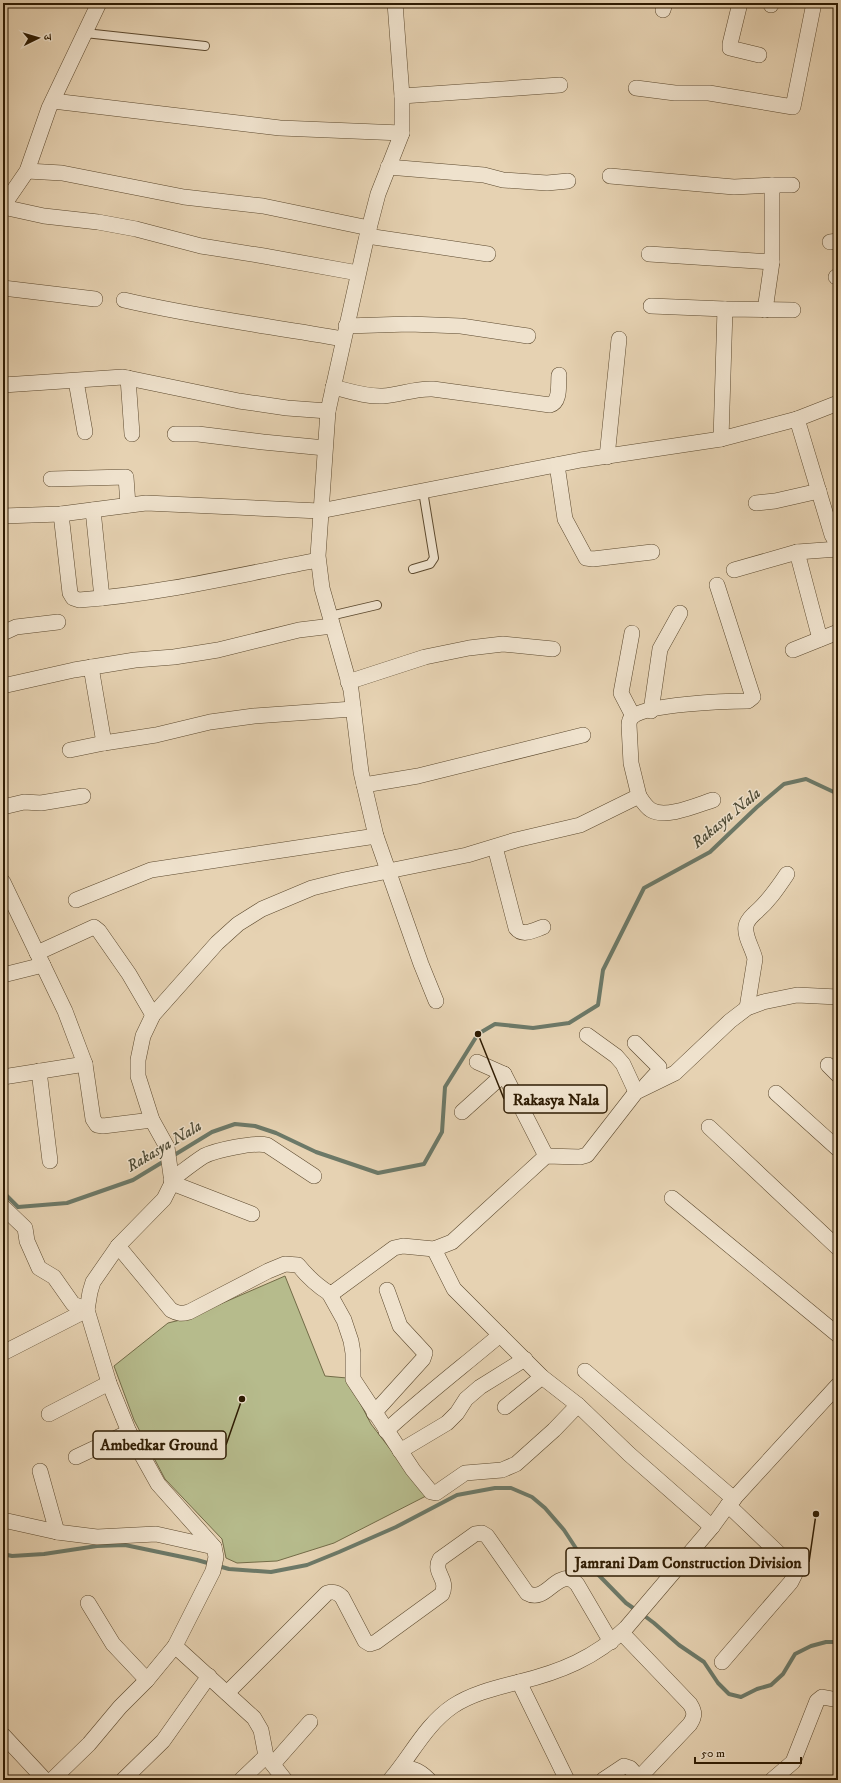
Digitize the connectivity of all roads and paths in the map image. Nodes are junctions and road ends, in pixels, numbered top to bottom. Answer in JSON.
{"nodes":[{"id":1,"x":99,"y":3,"type":"edge"},
{"id":2,"x":395,"y":3,"type":"edge"},
{"id":3,"x":740,"y":3,"type":"edge"},
{"id":4,"x":814,"y":3,"type":"edge"},
{"id":5,"x":85,"y":33,"type":"junction"},
{"id":6,"x":205,"y":46,"type":"dead end"},
{"id":7,"x":759,"y":55,"type":"dead end"},
{"id":8,"x":560,"y":85,"type":"dead end"},
{"id":9,"x":636,"y":88,"type":"dead end"},
{"id":10,"x":402,"y":96,"type":"junction"},
{"id":11,"x":53,"y":101,"type":"junction"},
{"id":12,"x":402,"y":133,"type":"junction"},
{"id":13,"x":388,"y":167,"type":"junction"},
{"id":14,"x":26,"y":171,"type":"junction"},
{"id":15,"x":610,"y":176,"type":"dead end"},
{"id":16,"x":568,"y":181,"type":"dead end"},
{"id":17,"x":772,"y":185,"type":"junction"},
{"id":18,"x":792,"y":185,"type":"dead end"},
{"id":19,"x":3,"y":206,"type":"edge"},
{"id":20,"x":368,"y":232,"type":"junction"},
{"id":21,"x":488,"y":254,"type":"dead end"},
{"id":22,"x":649,"y":254,"type":"dead end"},
{"id":23,"x":772,"y":262,"type":"junction"},
{"id":24,"x":358,"y":273,"type":"junction"},
{"id":25,"x":3,"y":288,"type":"edge"},
{"id":26,"x":95,"y":299,"type":"dead end"},
{"id":27,"x":124,"y":300,"type":"dead end"},
{"id":28,"x":651,"y":306,"type":"dead end"},
{"id":29,"x":725,"y":309,"type":"junction"},
{"id":30,"x":765,"y":310,"type":"junction"},
{"id":31,"x":793,"y":310,"type":"dead end"},
{"id":32,"x":345,"y":333,"type":"junction"},
{"id":33,"x":528,"y":336,"type":"dead end"},
{"id":34,"x":619,"y":339,"type":"dead end"},
{"id":35,"x":559,"y":375,"type":"dead end"},
{"id":36,"x":128,"y":378,"type":"junction"},
{"id":37,"x":76,"y":380,"type":"junction"},
{"id":38,"x":3,"y":385,"type":"edge"},
{"id":39,"x":333,"y":388,"type":"junction"},
{"id":40,"x":838,"y":403,"type":"edge"},
{"id":41,"x":328,"y":411,"type":"junction"},
{"id":42,"x":796,"y":419,"type":"junction"},
{"id":43,"x":85,"y":432,"type":"dead end"},
{"id":44,"x":132,"y":434,"type":"dead end"},
{"id":45,"x":175,"y":434,"type":"dead end"},
{"id":46,"x":721,"y":439,"type":"junction"},
{"id":47,"x":325,"y":448,"type":"junction"},
{"id":48,"x":607,"y":457,"type":"junction"},
{"id":49,"x":557,"y":465,"type":"junction"},
{"id":50,"x":51,"y":479,"type":"dead end"},
{"id":51,"x":423,"y":491,"type":"junction"},
{"id":52,"x":819,"y":491,"type":"junction"},
{"id":53,"x":756,"y":503,"type":"dead end"},
{"id":54,"x":128,"y":505,"type":"junction"},
{"id":55,"x":93,"y":510,"type":"junction"},
{"id":56,"x":320,"y":511,"type":"junction"},
{"id":57,"x":61,"y":514,"type":"junction"},
{"id":58,"x":3,"y":516,"type":"edge"},
{"id":59,"x":838,"y":547,"type":"edge"},
{"id":60,"x":652,"y":552,"type":"dead end"},
{"id":61,"x":796,"y":552,"type":"junction"},
{"id":62,"x":318,"y":560,"type":"junction"},
{"id":63,"x":413,"y":570,"type":"dead end"},
{"id":64,"x":734,"y":570,"type":"dead end"},
{"id":65,"x":717,"y":585,"type":"dead end"},
{"id":66,"x":102,"y":598,"type":"junction"},
{"id":67,"x":377,"y":605,"type":"dead end"},
{"id":68,"x":680,"y":613,"type":"dead end"},
{"id":69,"x":331,"y":621,"type":"junction"},
{"id":70,"x":58,"y":622,"type":"dead end"},
{"id":71,"x":838,"y":632,"type":"edge"},
{"id":72,"x":3,"y":633,"type":"edge"},
{"id":73,"x":632,"y":633,"type":"dead end"},
{"id":74,"x":820,"y":639,"type":"junction"},
{"id":75,"x":553,"y":649,"type":"dead end"},
{"id":76,"x":793,"y":650,"type":"dead end"},
{"id":77,"x":91,"y":668,"type":"junction"},
{"id":78,"x":348,"y":682,"type":"junction"},
{"id":79,"x":7,"y":685,"type":"dead end"},
{"id":80,"x":354,"y":709,"type":"junction"},
{"id":81,"x":651,"y":710,"type":"junction"},
{"id":82,"x":633,"y":716,"type":"junction"},
{"id":83,"x":583,"y":735,"type":"dead end"},
{"id":84,"x":104,"y":742,"type":"junction"},
{"id":85,"x":70,"y":750,"type":"dead end"},
{"id":86,"x":364,"y":785,"type":"junction"},
{"id":87,"x":83,"y":796,"type":"dead end"},
{"id":88,"x":639,"y":796,"type":"junction"},
{"id":89,"x":713,"y":800,"type":"dead end"},
{"id":90,"x":3,"y":807,"type":"edge"},
{"id":91,"x":376,"y":836,"type":"junction"},
{"id":92,"x":495,"y":847,"type":"junction"},
{"id":93,"x":388,"y":871,"type":"junction"},
{"id":94,"x":787,"y":874,"type":"dead end"},
{"id":95,"x":3,"y":882,"type":"edge"},
{"id":96,"x":76,"y":900,"type":"dead end"},
{"id":97,"x":543,"y":927,"type":"dead end"},
{"id":98,"x":40,"y":959,"type":"junction"},
{"id":99,"x":3,"y":975,"type":"edge"},
{"id":100,"x":838,"y":997,"type":"edge"},
{"id":101,"x":436,"y":1001,"type":"dead end"},
{"id":102,"x":747,"y":1008,"type":"junction"},
{"id":103,"x":153,"y":1015,"type":"junction"},
{"id":104,"x":587,"y":1035,"type":"dead end"},
{"id":105,"x":635,"y":1043,"type":"dead end"},
{"id":106,"x":477,"y":1062,"type":"dead end"},
{"id":107,"x":85,"y":1064,"type":"junction"},
{"id":108,"x":39,"y":1071,"type":"junction"},
{"id":109,"x":504,"y":1074,"type":"junction"},
{"id":110,"x":3,"y":1077,"type":"edge"},
{"id":111,"x":640,"y":1090,"type":"junction"},
{"id":112,"x":776,"y":1093,"type":"dead end"},
{"id":113,"x":462,"y":1112,"type":"dead end"},
{"id":114,"x":152,"y":1120,"type":"junction"},
{"id":115,"x":709,"y":1127,"type":"dead end"},
{"id":116,"x":838,"y":1149,"type":"edge"},
{"id":117,"x":546,"y":1156,"type":"junction"},
{"id":118,"x":50,"y":1161,"type":"dead end"},
{"id":119,"x":314,"y":1176,"type":"dead end"},
{"id":120,"x":171,"y":1179,"type":"junction"},
{"id":121,"x":672,"y":1198,"type":"dead end"},
{"id":122,"x":3,"y":1207,"type":"edge"},
{"id":123,"x":252,"y":1214,"type":"dead end"},
{"id":124,"x":118,"y":1246,"type":"junction"},
{"id":125,"x":838,"y":1248,"type":"edge"},
{"id":126,"x":434,"y":1250,"type":"junction"},
{"id":127,"x":387,"y":1290,"type":"dead end"},
{"id":128,"x":329,"y":1293,"type":"junction"},
{"id":129,"x":87,"y":1310,"type":"junction"},
{"id":130,"x":500,"y":1335,"type":"junction"},
{"id":131,"x":838,"y":1335,"type":"edge"},
{"id":132,"x":3,"y":1353,"type":"edge"},
{"id":133,"x":525,"y":1359,"type":"junction"},
{"id":134,"x":584,"y":1371,"type":"dead end"},
{"id":135,"x":542,"y":1377,"type":"junction"},
{"id":136,"x":109,"y":1383,"type":"junction"},
{"id":137,"x":836,"y":1390,"type":"edge"},
{"id":138,"x":578,"y":1405,"type":"junction"},
{"id":139,"x":505,"y":1407,"type":"dead end"},
{"id":140,"x":374,"y":1413,"type":"junction"},
{"id":141,"x":49,"y":1414,"type":"dead end"},
{"id":142,"x":386,"y":1431,"type":"junction"},
{"id":143,"x":129,"y":1432,"type":"junction"},
{"id":144,"x":400,"y":1451,"type":"junction"},
{"id":145,"x":76,"y":1457,"type":"dead end"},
{"id":146,"x":40,"y":1471,"type":"dead end"},
{"id":147,"x":731,"y":1502,"type":"junction"},
{"id":148,"x":3,"y":1520,"type":"edge"},
{"id":149,"x":712,"y":1527,"type":"junction"},
{"id":150,"x":57,"y":1532,"type":"junction"},
{"id":151,"x":214,"y":1558,"type":"junction"},
{"id":152,"x":88,"y":1603,"type":"dead end"},
{"id":153,"x":620,"y":1634,"type":"junction"},
{"id":154,"x":175,"y":1646,"type":"junction"},
{"id":155,"x":722,"y":1662,"type":"dead end"},
{"id":156,"x":209,"y":1676,"type":"junction"},
{"id":157,"x":147,"y":1680,"type":"junction"},
{"id":158,"x":519,"y":1682,"type":"junction"},
{"id":159,"x":227,"y":1693,"type":"junction"},
{"id":160,"x":838,"y":1700,"type":"edge"},
{"id":161,"x":310,"y":1722,"type":"dead end"},
{"id":162,"x":3,"y":1735,"type":"edge"},
{"id":163,"x":270,"y":1760,"type":"junction"},
{"id":164,"x":394,"y":1775,"type":"edge"},
{"id":165,"x":640,"y":1779,"type":"edge"},
{"id":166,"x":45,"y":1780,"type":"edge"},
{"id":167,"x":52,"y":1780,"type":"edge"},
{"id":168,"x":123,"y":1780,"type":"edge"},
{"id":169,"x":241,"y":1780,"type":"edge"},
{"id":170,"x":285,"y":1780,"type":"edge"},
{"id":171,"x":429,"y":1780,"type":"edge"},
{"id":172,"x":567,"y":1780,"type":"edge"},
{"id":173,"x":603,"y":1780,"type":"edge"},
{"id":174,"x":772,"y":1780,"type":"edge"}],
"edges":[{"from":1,"to":5,"type":"street"},
{"from":2,"to":10,"type":"street"},
{"from":3,"to":7,"type":"street"},
{"from":4,"to":9,"type":"street"},
{"from":5,"to":6,"type":"lane"},
{"from":5,"to":11,"type":"street"},
{"from":8,"to":10,"type":"street"},
{"from":10,"to":12,"type":"street"},
{"from":11,"to":12,"type":"street"},
{"from":11,"to":14,"type":"street"},
{"from":12,"to":13,"type":"street"},
{"from":13,"to":16,"type":"street"},
{"from":13,"to":20,"type":"street"},
{"from":14,"to":19,"type":"street"},
{"from":14,"to":20,"type":"street"},
{"from":15,"to":17,"type":"street"},
{"from":17,"to":18,"type":"street"},
{"from":17,"to":23,"type":"street"},
{"from":19,"to":24,"type":"street"},
{"from":20,"to":21,"type":"street"},
{"from":20,"to":24,"type":"street"},
{"from":22,"to":23,"type":"street"},
{"from":23,"to":30,"type":"street"},
{"from":24,"to":32,"type":"street"},
{"from":25,"to":26,"type":"street"},
{"from":27,"to":32,"type":"street"},
{"from":28,"to":29,"type":"street"},
{"from":29,"to":30,"type":"street"},
{"from":29,"to":46,"type":"street"},
{"from":30,"to":31,"type":"street"},
{"from":32,"to":33,"type":"street"},
{"from":32,"to":39,"type":"street"},
{"from":34,"to":48,"type":"street"},
{"from":35,"to":39,"type":"street"},
{"from":36,"to":37,"type":"street"},
{"from":36,"to":41,"type":"street"},
{"from":36,"to":44,"type":"street"},
{"from":37,"to":38,"type":"street"},
{"from":37,"to":43,"type":"street"},
{"from":39,"to":41,"type":"street"},
{"from":40,"to":42,"type":"street"},
{"from":41,"to":47,"type":"street"},
{"from":42,"to":46,"type":"street"},
{"from":42,"to":52,"type":"street"},
{"from":45,"to":47,"type":"street"},
{"from":46,"to":48,"type":"street"},
{"from":47,"to":56,"type":"street"},
{"from":48,"to":49,"type":"street"},
{"from":49,"to":51,"type":"street"},
{"from":49,"to":60,"type":"street"},
{"from":50,"to":54,"type":"street"},
{"from":51,"to":56,"type":"street"},
{"from":51,"to":63,"type":"lane"},
{"from":52,"to":53,"type":"street"},
{"from":52,"to":59,"type":"street"},
{"from":54,"to":55,"type":"street"},
{"from":54,"to":56,"type":"street"},
{"from":55,"to":57,"type":"street"},
{"from":55,"to":66,"type":"street"},
{"from":56,"to":62,"type":"street"},
{"from":57,"to":58,"type":"street"},
{"from":57,"to":66,"type":"street"},
{"from":59,"to":61,"type":"street"},
{"from":61,"to":64,"type":"street"},
{"from":61,"to":74,"type":"street"},
{"from":62,"to":66,"type":"street"},
{"from":62,"to":69,"type":"street"},
{"from":65,"to":81,"type":"street"},
{"from":67,"to":69,"type":"lane"},
{"from":68,"to":81,"type":"street"},
{"from":69,"to":77,"type":"street"},
{"from":69,"to":78,"type":"street"},
{"from":70,"to":72,"type":"street"},
{"from":71,"to":74,"type":"street"},
{"from":73,"to":82,"type":"street"},
{"from":74,"to":76,"type":"street"},
{"from":75,"to":78,"type":"street"},
{"from":77,"to":79,"type":"street"},
{"from":77,"to":84,"type":"street"},
{"from":78,"to":80,"type":"street"},
{"from":80,"to":84,"type":"street"},
{"from":80,"to":86,"type":"street"},
{"from":81,"to":82,"type":"street"},
{"from":82,"to":88,"type":"street"},
{"from":83,"to":86,"type":"street"},
{"from":84,"to":85,"type":"street"},
{"from":86,"to":91,"type":"street"},
{"from":87,"to":90,"type":"street"},
{"from":88,"to":89,"type":"street"},
{"from":88,"to":92,"type":"street"},
{"from":91,"to":93,"type":"street"},
{"from":91,"to":96,"type":"street"},
{"from":92,"to":93,"type":"street"},
{"from":92,"to":97,"type":"street"},
{"from":93,"to":101,"type":"street"},
{"from":93,"to":103,"type":"street"},
{"from":94,"to":102,"type":"street"},
{"from":95,"to":98,"type":"street"},
{"from":98,"to":99,"type":"street"},
{"from":98,"to":103,"type":"street"},
{"from":98,"to":107,"type":"street"},
{"from":100,"to":102,"type":"street"},
{"from":102,"to":111,"type":"street"},
{"from":103,"to":114,"type":"street"},
{"from":104,"to":111,"type":"street"},
{"from":105,"to":111,"type":"street"},
{"from":106,"to":109,"type":"street"},
{"from":107,"to":108,"type":"street"},
{"from":107,"to":114,"type":"street"},
{"from":108,"to":110,"type":"street"},
{"from":108,"to":118,"type":"street"},
{"from":109,"to":113,"type":"street"},
{"from":109,"to":117,"type":"street"},
{"from":111,"to":117,"type":"street"},
{"from":112,"to":116,"type":"street"},
{"from":114,"to":120,"type":"street"},
{"from":115,"to":125,"type":"street"},
{"from":117,"to":126,"type":"street"},
{"from":119,"to":120,"type":"street"},
{"from":120,"to":123,"type":"street"},
{"from":120,"to":124,"type":"street"},
{"from":121,"to":131,"type":"street"},
{"from":122,"to":129,"type":"street"},
{"from":124,"to":128,"type":"street"},
{"from":124,"to":129,"type":"street"},
{"from":126,"to":128,"type":"street"},
{"from":126,"to":130,"type":"street"},
{"from":127,"to":140,"type":"street"},
{"from":128,"to":140,"type":"street"},
{"from":129,"to":132,"type":"street"},
{"from":129,"to":136,"type":"street"},
{"from":130,"to":133,"type":"street"},
{"from":130,"to":142,"type":"street"},
{"from":133,"to":135,"type":"street"},
{"from":133,"to":144,"type":"street"},
{"from":134,"to":147,"type":"street"},
{"from":135,"to":138,"type":"street"},
{"from":135,"to":139,"type":"street"},
{"from":136,"to":141,"type":"street"},
{"from":136,"to":143,"type":"street"},
{"from":137,"to":147,"type":"street"},
{"from":138,"to":144,"type":"street"},
{"from":138,"to":149,"type":"street"},
{"from":140,"to":142,"type":"street"},
{"from":142,"to":144,"type":"street"},
{"from":143,"to":145,"type":"street"},
{"from":143,"to":151,"type":"street"},
{"from":146,"to":150,"type":"street"},
{"from":147,"to":149,"type":"street"},
{"from":147,"to":155,"type":"street"},
{"from":148,"to":150,"type":"street"},
{"from":149,"to":153,"type":"street"},
{"from":150,"to":151,"type":"street"},
{"from":151,"to":154,"type":"street"},
{"from":152,"to":157,"type":"street"},
{"from":153,"to":158,"type":"street"},
{"from":153,"to":159,"type":"street"},
{"from":153,"to":165,"type":"street"},
{"from":154,"to":156,"type":"street"},
{"from":154,"to":157,"type":"street"},
{"from":156,"to":159,"type":"street"},
{"from":156,"to":168,"type":"street"},
{"from":157,"to":167,"type":"street"},
{"from":158,"to":164,"type":"street"},
{"from":158,"to":172,"type":"street"},
{"from":159,"to":163,"type":"street"},
{"from":160,"to":174,"type":"street"},
{"from":161,"to":163,"type":"street"},
{"from":162,"to":166,"type":"street"},
{"from":163,"to":169,"type":"street"},
{"from":163,"to":170,"type":"street"},
{"from":164,"to":171,"type":"street"},
{"from":165,"to":173,"type":"street"}]}
